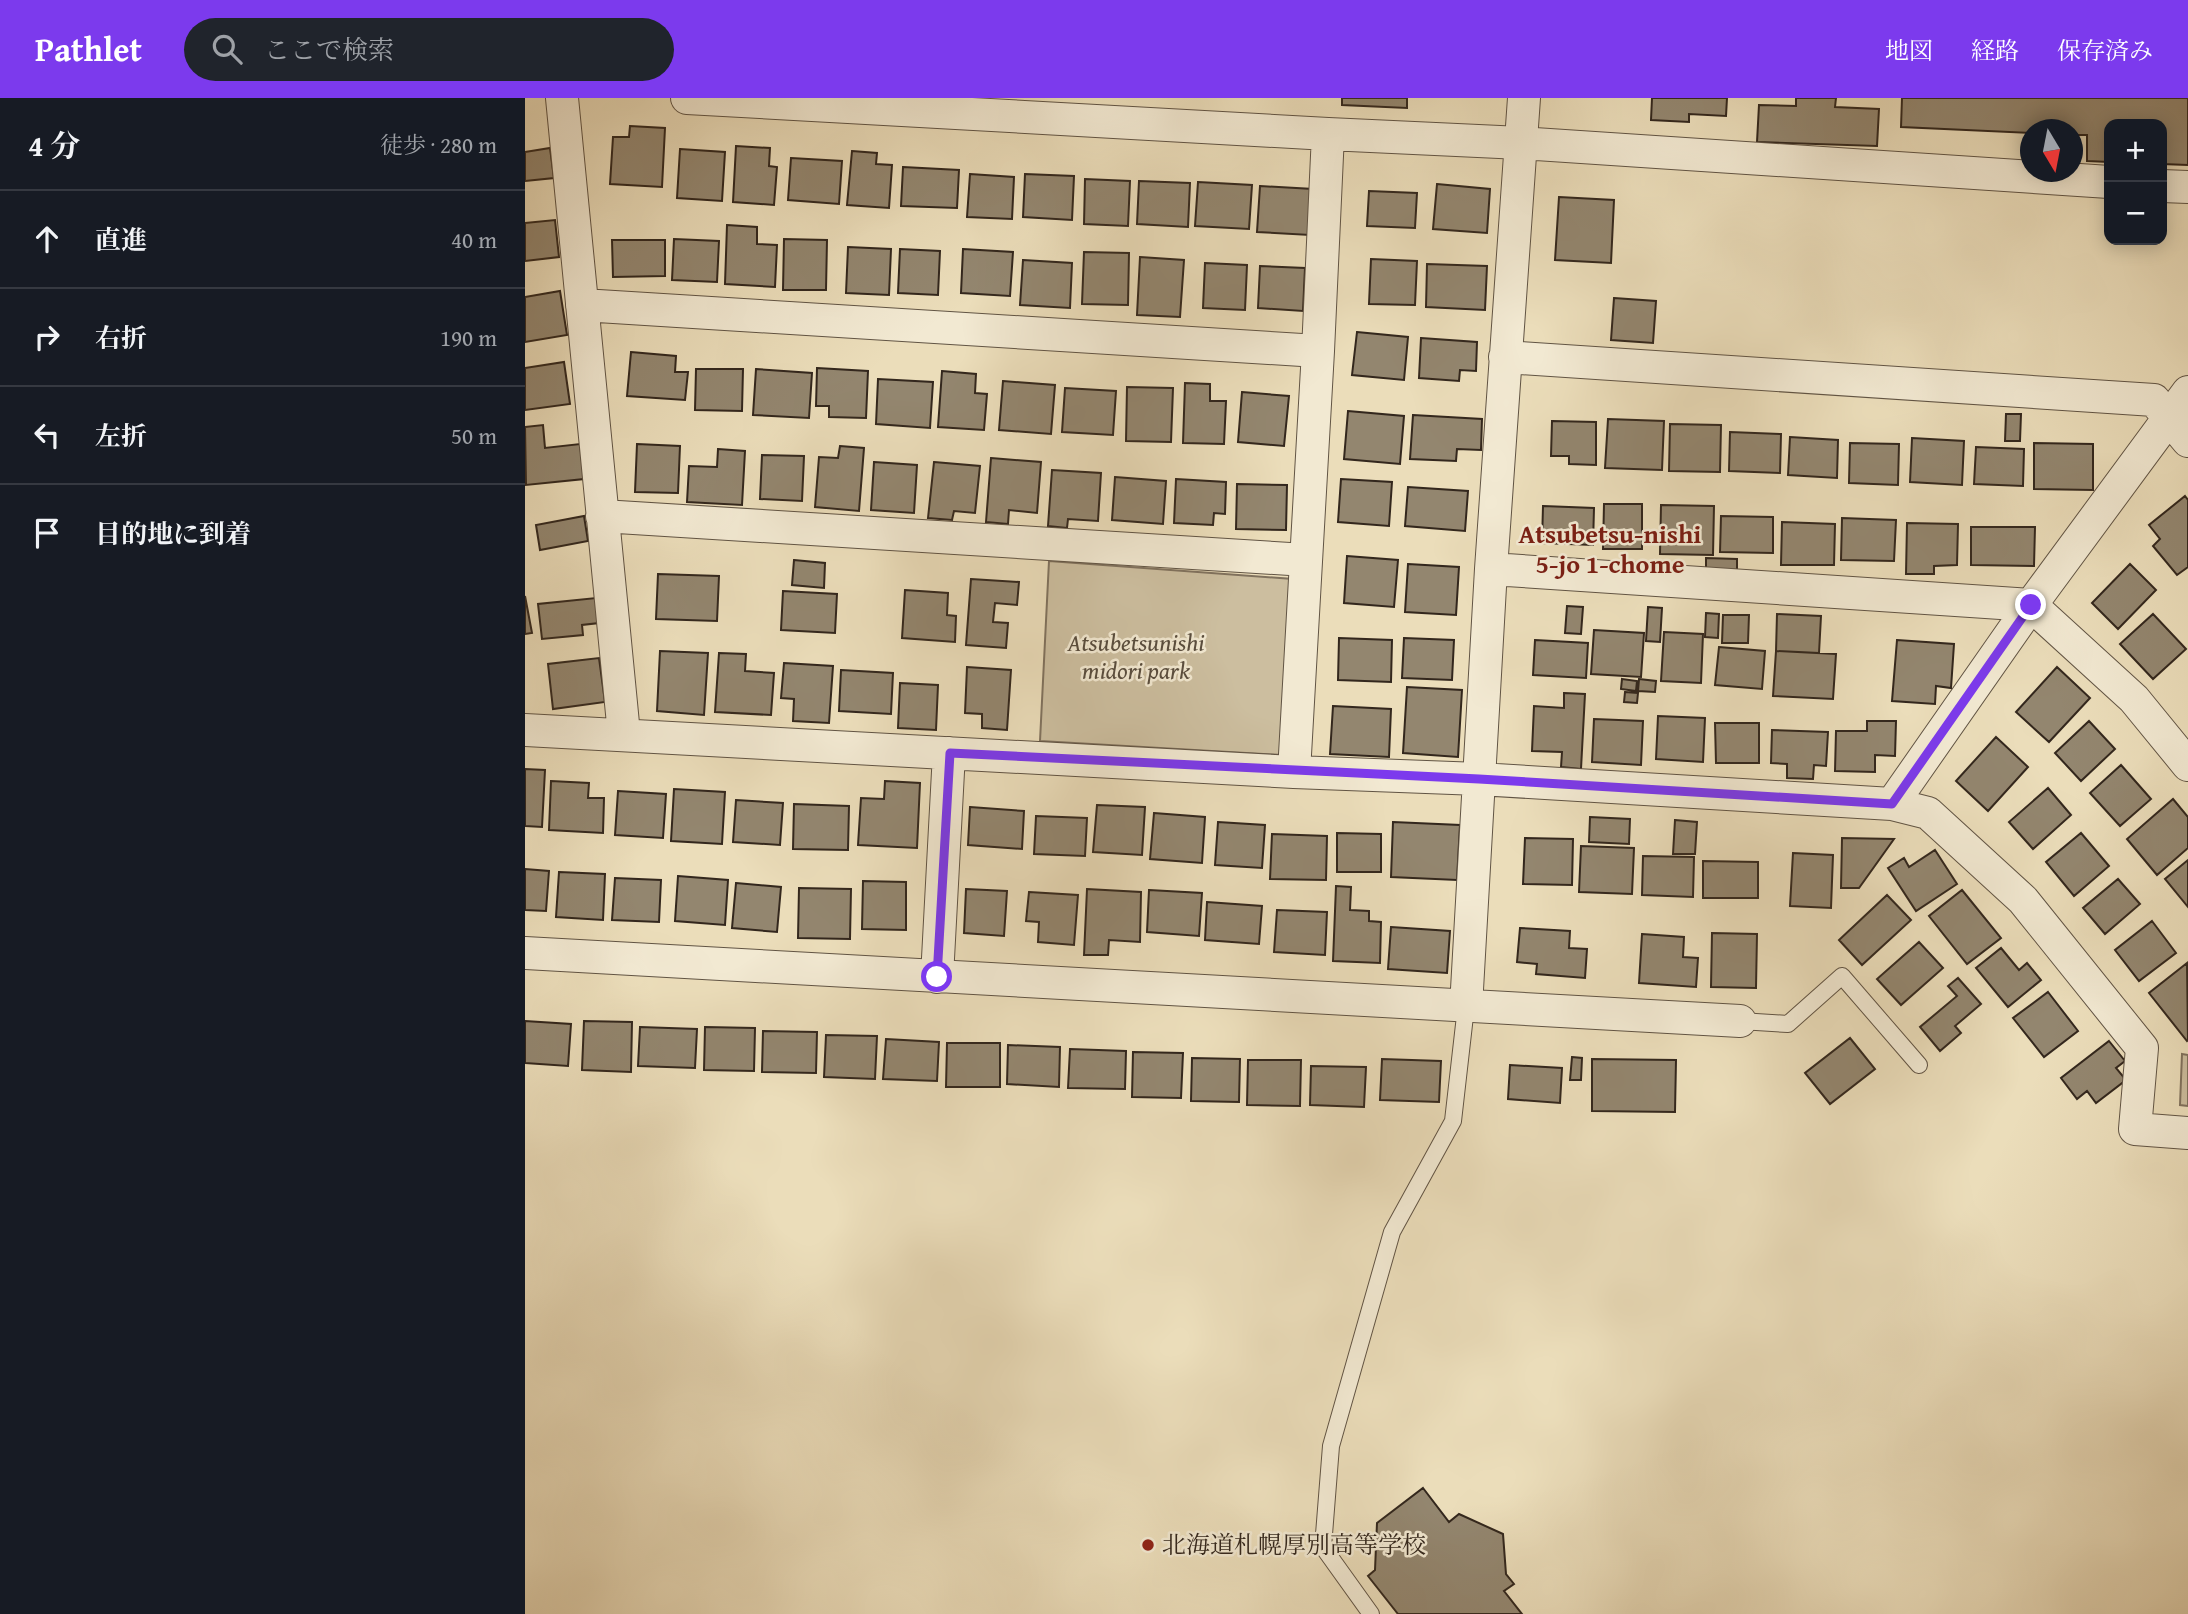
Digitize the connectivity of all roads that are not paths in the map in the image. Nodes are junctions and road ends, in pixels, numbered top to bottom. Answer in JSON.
{"nodes":[{"id":1,"x":562,"y":98,"type":"edge"},
{"id":2,"x":687,"y":98,"type":"edge"},
{"id":3,"x":1524,"y":98,"type":"edge"},
{"id":4,"x":1006,"y":107,"type":"edge"},
{"id":5,"x":1328,"y":134,"type":"junction"},
{"id":6,"x":1521,"y":143,"type":"junction"},
{"id":7,"x":2104,"y":182,"type":"edge"},
{"id":8,"x":2167,"y":186,"type":"edge"},
{"id":9,"x":2188,"y":187,"type":"edge"},
{"id":10,"x":582,"y":305,"type":"junction"},
{"id":11,"x":1318,"y":351,"type":"junction"},
{"id":12,"x":1506,"y":357,"type":"junction"},
{"id":13,"x":2188,"y":392,"type":"edge"},
{"id":14,"x":2178,"y":430,"type":"edge"},
{"id":15,"x":602,"y":516,"type":"junction"},
{"id":16,"x":1306,"y":560,"type":"junction"},
{"id":17,"x":1491,"y":569,"type":"junction"},
{"id":18,"x":2031,"y":605,"type":"junction"},
{"id":19,"x":525,"y":730,"type":"edge"},
{"id":20,"x":624,"y":734,"type":"junction"},
{"id":21,"x":950,"y":753,"type":"junction"},
{"id":22,"x":2188,"y":765,"type":"edge"},
{"id":23,"x":1294,"y":772,"type":"junction"},
{"id":24,"x":1479,"y":779,"type":"junction"},
{"id":25,"x":1892,"y":804,"type":"junction"},
{"id":26,"x":525,"y":953,"type":"edge"},
{"id":27,"x":937,"y":977,"type":"junction"},
{"id":28,"x":1466,"y":1007,"type":"junction"},
{"id":29,"x":1740,"y":1021,"type":"joint"},
{"id":30,"x":1919,"y":1065,"type":"dead end"},
{"id":31,"x":2188,"y":1133,"type":"edge"},
{"id":32,"x":1371,"y":1614,"type":"edge"}],
"edges":[{"from":1,"to":10,"type":"street"},
{"from":2,"to":4,"type":"street"},
{"from":3,"to":6,"type":"street"},
{"from":4,"to":5,"type":"street"},
{"from":5,"to":6,"type":"street"},
{"from":5,"to":11,"type":"street"},
{"from":6,"to":7,"type":"street"},
{"from":6,"to":12,"type":"street"},
{"from":8,"to":9,"type":"street"},
{"from":10,"to":11,"type":"street"},
{"from":10,"to":15,"type":"street"},
{"from":11,"to":16,"type":"street"},
{"from":12,"to":14,"type":"street"},
{"from":12,"to":17,"type":"street"},
{"from":13,"to":14,"type":"street"},
{"from":14,"to":18,"type":"street"},
{"from":15,"to":16,"type":"street"},
{"from":15,"to":20,"type":"street"},
{"from":16,"to":23,"type":"street"},
{"from":17,"to":18,"type":"street"},
{"from":17,"to":24,"type":"street"},
{"from":18,"to":22,"type":"street"},
{"from":18,"to":25,"type":"street"},
{"from":19,"to":20,"type":"street"},
{"from":20,"to":21,"type":"street"},
{"from":21,"to":23,"type":"street"},
{"from":21,"to":27,"type":"street"},
{"from":23,"to":24,"type":"street"},
{"from":24,"to":25,"type":"street"},
{"from":24,"to":28,"type":"street"},
{"from":25,"to":31,"type":"street"},
{"from":26,"to":27,"type":"street"},
{"from":27,"to":28,"type":"street"},
{"from":28,"to":29,"type":"street"},
{"from":28,"to":32,"type":"lane"},
{"from":29,"to":30,"type":"lane"}]}
